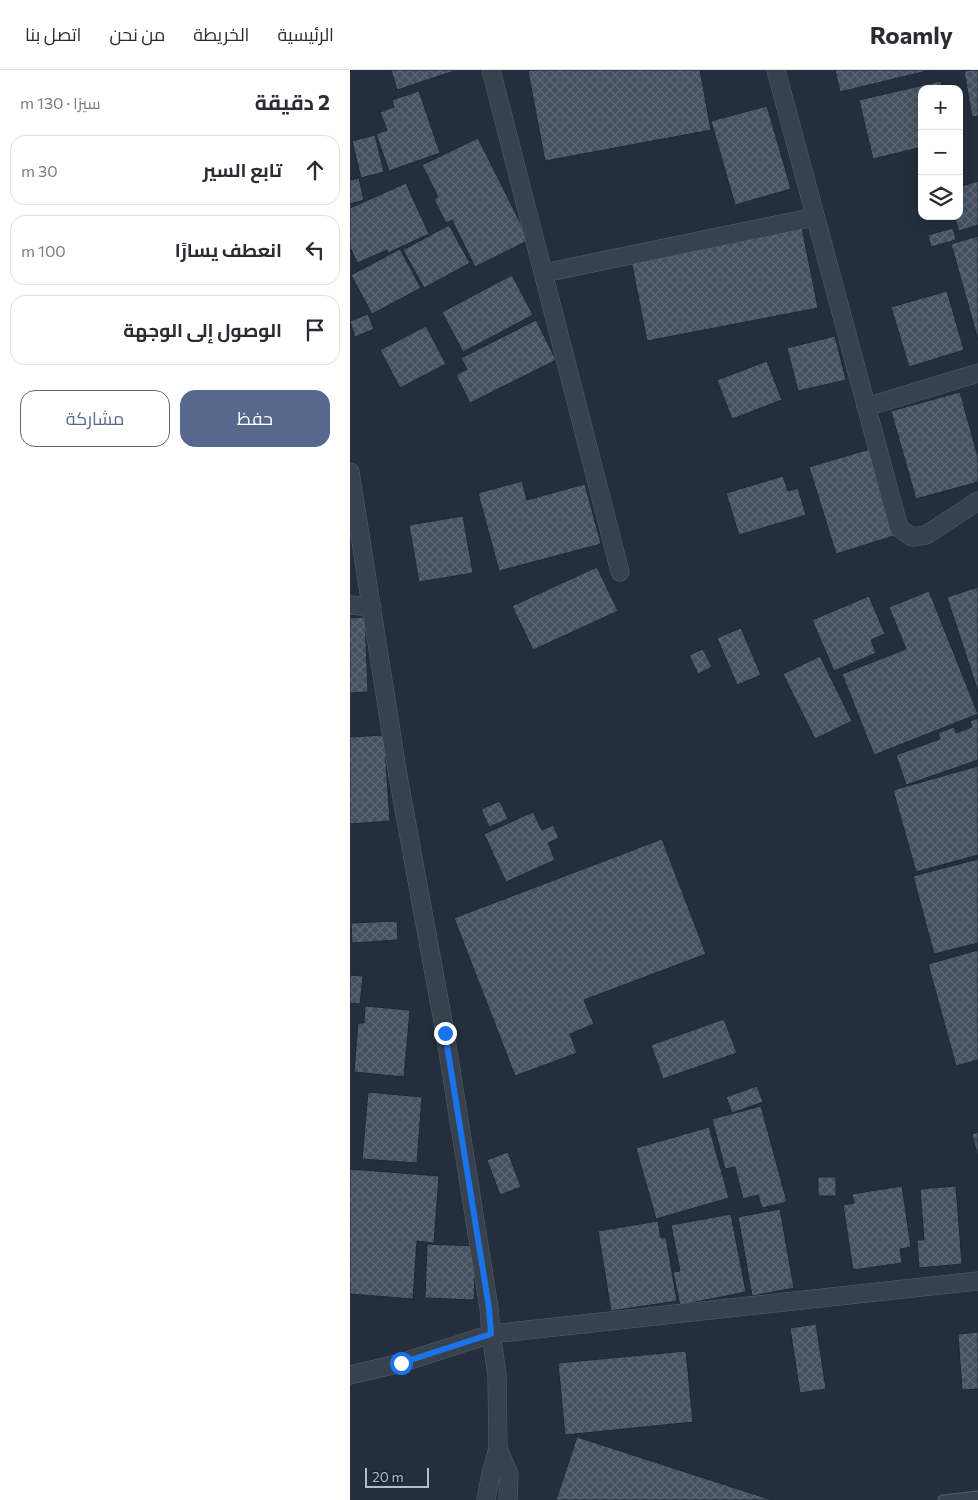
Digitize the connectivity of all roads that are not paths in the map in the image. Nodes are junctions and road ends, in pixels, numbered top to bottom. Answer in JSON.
{"nodes":[{"id":1,"x":491,"y":70,"type":"edge"},
{"id":2,"x":776,"y":70,"type":"edge"},
{"id":3,"x":815,"y":217,"type":"junction"},
{"id":4,"x":544,"y":273,"type":"junction"},
{"id":5,"x":978,"y":373,"type":"edge"},
{"id":6,"x":866,"y":407,"type":"junction"},
{"id":7,"x":350,"y":472,"type":"edge"},
{"id":8,"x":978,"y":501,"type":"edge"},
{"id":9,"x":620,"y":572,"type":"dead end"},
{"id":10,"x":350,"y":605,"type":"edge"},
{"id":11,"x":372,"y":607,"type":"junction"},
{"id":12,"x":978,"y":1281,"type":"edge"},
{"id":13,"x":491,"y":1334,"type":"junction"},
{"id":14,"x":350,"y":1376,"type":"edge"},
{"id":15,"x":498,"y":1449,"type":"junction"},
{"id":16,"x":978,"y":1496,"type":"edge"},
{"id":17,"x":486,"y":1500,"type":"edge"},
{"id":18,"x":508,"y":1500,"type":"edge"},
{"id":19,"x":943,"y":1500,"type":"edge"}],
"edges":[{"from":1,"to":4,"type":"street"},
{"from":2,"to":3,"type":"street"},
{"from":3,"to":4,"type":"street"},
{"from":3,"to":6,"type":"street"},
{"from":4,"to":9,"type":"street"},
{"from":5,"to":6,"type":"street"},
{"from":6,"to":8,"type":"street"},
{"from":7,"to":11,"type":"street"},
{"from":10,"to":11,"type":"street"},
{"from":11,"to":13,"type":"street"},
{"from":12,"to":13,"type":"street"},
{"from":13,"to":14,"type":"street"},
{"from":13,"to":15,"type":"street"},
{"from":15,"to":17,"type":"street"},
{"from":15,"to":18,"type":"street"},
{"from":16,"to":19,"type":"lane"}]}
